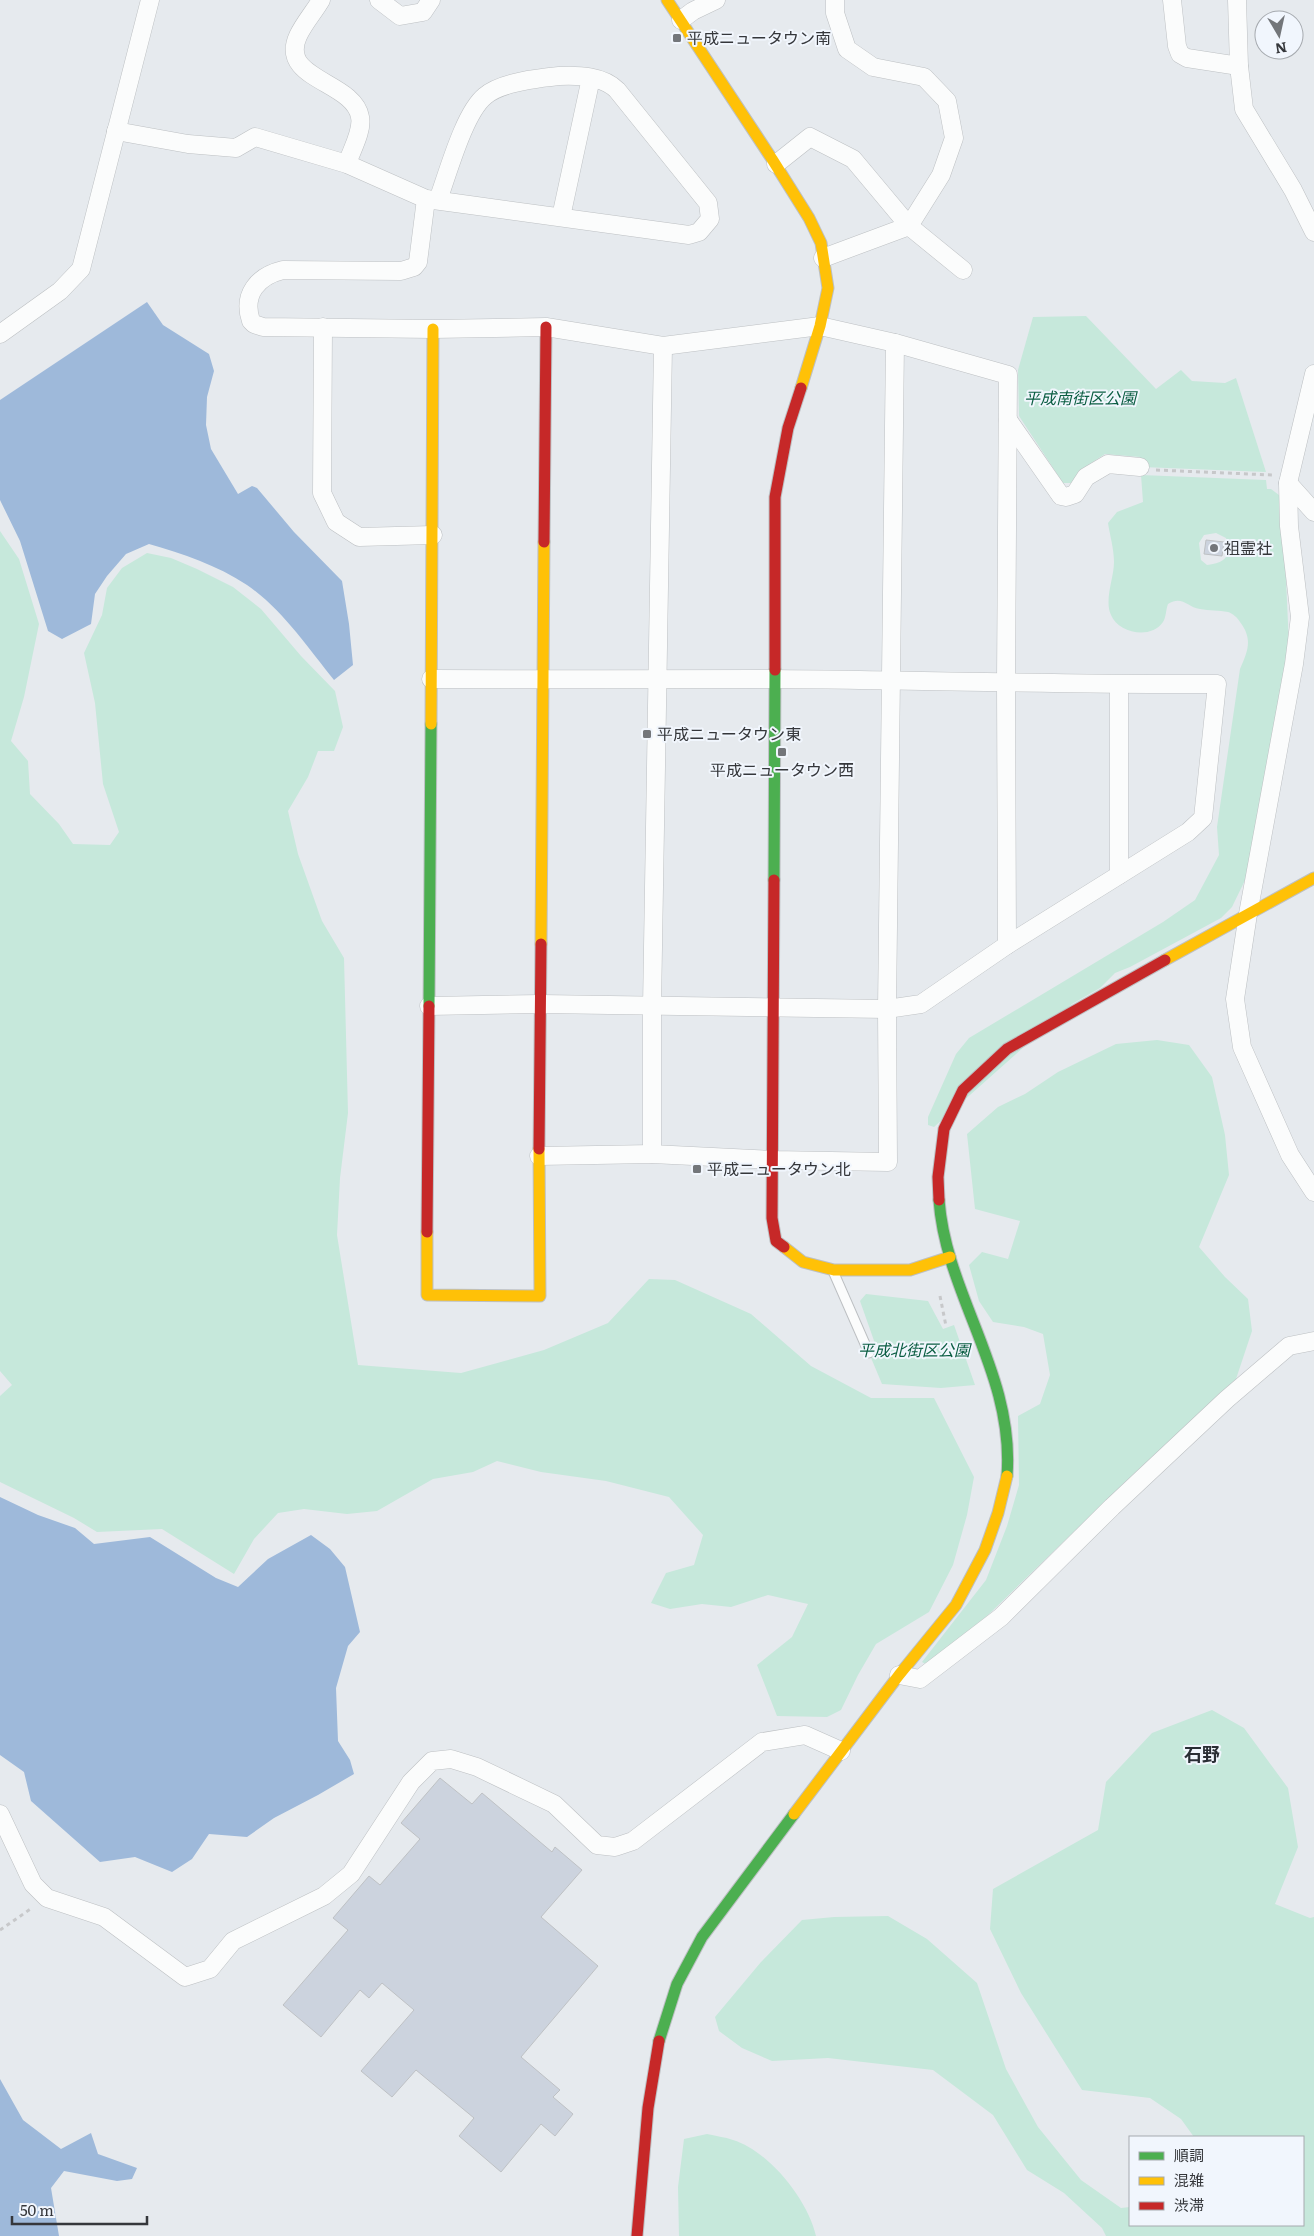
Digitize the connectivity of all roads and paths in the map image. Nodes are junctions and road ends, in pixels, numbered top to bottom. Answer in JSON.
{"nodes":[{"id":1,"x":150,"y":0,"type":"edge"},
{"id":2,"x":321,"y":0,"type":"edge"},
{"id":3,"x":379,"y":0,"type":"edge"},
{"id":4,"x":431,"y":0,"type":"edge"},
{"id":5,"x":667,"y":0,"type":"edge"},
{"id":6,"x":716,"y":0,"type":"edge"},
{"id":7,"x":835,"y":0,"type":"edge"},
{"id":8,"x":1172,"y":0,"type":"edge"},
{"id":9,"x":1237,"y":0,"type":"edge"},
{"id":10,"x":681,"y":20,"type":"junction"},
{"id":11,"x":1240,"y":66,"type":"junction"},
{"id":12,"x":591,"y":78,"type":"junction"},
{"id":13,"x":116,"y":131,"type":"junction"},
{"id":14,"x":346,"y":164,"type":"junction"},
{"id":15,"x":776,"y":164,"type":"junction"},
{"id":16,"x":432,"y":200,"type":"junction"},
{"id":17,"x":561,"y":217,"type":"junction"},
{"id":18,"x":909,"y":226,"type":"junction"},
{"id":19,"x":1314,"y":232,"type":"edge"},
{"id":20,"x":823,"y":258,"type":"junction"},
{"id":21,"x":963,"y":270,"type":"dead end"},
{"id":22,"x":820,"y":326,"type":"junction"},
{"id":23,"x":323,"y":327,"type":"junction"},
{"id":24,"x":546,"y":327,"type":"junction"},
{"id":25,"x":433,"y":329,"type":"junction"},
{"id":26,"x":0,"y":334,"type":"edge"},
{"id":27,"x":895,"y":343,"type":"junction"},
{"id":28,"x":663,"y":346,"type":"junction"},
{"id":29,"x":1314,"y":374,"type":"edge"},
{"id":30,"x":1008,"y":420,"type":"junction"},
{"id":31,"x":1140,"y":467,"type":"joint"},
{"id":32,"x":1283,"y":479,"type":"junction"},
{"id":33,"x":1314,"y":512,"type":"edge"},
{"id":34,"x":433,"y":535,"type":"junction"},
{"id":35,"x":431,"y":679,"type":"junction"},
{"id":36,"x":774,"y":679,"type":"junction"},
{"id":37,"x":544,"y":680,"type":"junction"},
{"id":38,"x":658,"y":681,"type":"junction"},
{"id":39,"x":892,"y":682,"type":"junction"},
{"id":40,"x":1006,"y":682,"type":"junction"},
{"id":41,"x":1119,"y":685,"type":"junction"},
{"id":42,"x":1119,"y":875,"type":"junction"},
{"id":43,"x":1314,"y":878,"type":"edge"},
{"id":44,"x":1248,"y":914,"type":"junction"},
{"id":45,"x":1007,"y":946,"type":"junction"},
{"id":46,"x":541,"y":1004,"type":"junction"},
{"id":47,"x":429,"y":1006,"type":"junction"},
{"id":48,"x":652,"y":1006,"type":"junction"},
{"id":49,"x":774,"y":1007,"type":"junction"},
{"id":50,"x":887,"y":1009,"type":"junction"},
{"id":51,"x":652,"y":1154,"type":"junction"},
{"id":52,"x":539,"y":1156,"type":"junction"},
{"id":53,"x":773,"y":1160,"type":"junction"},
{"id":54,"x":1314,"y":1192,"type":"edge"},
{"id":55,"x":950,"y":1258,"type":"junction"},
{"id":56,"x":832,"y":1269,"type":"junction"},
{"id":57,"x":940,"y":1296,"type":"dead end"},
{"id":58,"x":946,"y":1326,"type":"dead end"},
{"id":59,"x":1314,"y":1341,"type":"edge"},
{"id":60,"x":869,"y":1354,"type":"dead end"},
{"id":61,"x":899,"y":1675,"type":"junction"},
{"id":62,"x":841,"y":1751,"type":"junction"},
{"id":63,"x":0,"y":1814,"type":"edge"},
{"id":64,"x":47,"y":1898,"type":"junction"},
{"id":65,"x":0,"y":1930,"type":"edge"},
{"id":66,"x":637,"y":2236,"type":"edge"}],
"edges":[{"from":1,"to":13,"type":"street"},
{"from":2,"to":14,"type":"street"},
{"from":3,"to":4,"type":"street"},
{"from":5,"to":10,"type":"street"},
{"from":6,"to":10,"type":"street"},
{"from":7,"to":18,"type":"street"},
{"from":8,"to":11,"type":"street"},
{"from":9,"to":11,"type":"street"},
{"from":10,"to":15,"type":"street"},
{"from":11,"to":19,"type":"street"},
{"from":12,"to":16,"type":"street"},
{"from":12,"to":17,"type":"street"},
{"from":12,"to":17,"type":"street"},
{"from":13,"to":14,"type":"street"},
{"from":13,"to":26,"type":"street"},
{"from":14,"to":16,"type":"street"},
{"from":15,"to":18,"type":"street"},
{"from":15,"to":20,"type":"street"},
{"from":16,"to":17,"type":"street"},
{"from":16,"to":23,"type":"street"},
{"from":18,"to":20,"type":"street"},
{"from":18,"to":21,"type":"street"},
{"from":20,"to":22,"type":"street"},
{"from":22,"to":27,"type":"street"},
{"from":22,"to":28,"type":"street"},
{"from":22,"to":36,"type":"street"},
{"from":23,"to":25,"type":"street"},
{"from":23,"to":34,"type":"street"},
{"from":24,"to":25,"type":"street"},
{"from":24,"to":28,"type":"street"},
{"from":24,"to":37,"type":"street"},
{"from":25,"to":34,"type":"street"},
{"from":27,"to":30,"type":"street"},
{"from":27,"to":39,"type":"street"},
{"from":28,"to":38,"type":"street"},
{"from":29,"to":32,"type":"street"},
{"from":30,"to":31,"type":"street"},
{"from":30,"to":40,"type":"street"},
{"from":31,"to":32,"type":"path"},
{"from":32,"to":33,"type":"street"},
{"from":32,"to":44,"type":"street"},
{"from":34,"to":35,"type":"street"},
{"from":35,"to":37,"type":"street"},
{"from":35,"to":47,"type":"street"},
{"from":36,"to":38,"type":"street"},
{"from":36,"to":39,"type":"street"},
{"from":36,"to":49,"type":"street"},
{"from":37,"to":38,"type":"street"},
{"from":37,"to":46,"type":"street"},
{"from":38,"to":48,"type":"street"},
{"from":39,"to":40,"type":"street"},
{"from":39,"to":50,"type":"street"},
{"from":40,"to":41,"type":"street"},
{"from":40,"to":45,"type":"street"},
{"from":41,"to":42,"type":"street"},
{"from":41,"to":42,"type":"street"},
{"from":42,"to":45,"type":"street"},
{"from":43,"to":44,"type":"street"},
{"from":44,"to":54,"type":"street"},
{"from":44,"to":55,"type":"street"},
{"from":45,"to":50,"type":"street"},
{"from":46,"to":47,"type":"street"},
{"from":46,"to":48,"type":"street"},
{"from":46,"to":52,"type":"street"},
{"from":47,"to":52,"type":"street"},
{"from":48,"to":49,"type":"street"},
{"from":48,"to":51,"type":"street"},
{"from":49,"to":50,"type":"street"},
{"from":49,"to":53,"type":"street"},
{"from":50,"to":53,"type":"street"},
{"from":51,"to":52,"type":"street"},
{"from":51,"to":53,"type":"street"},
{"from":53,"to":56,"type":"street"},
{"from":55,"to":56,"type":"street"},
{"from":55,"to":61,"type":"street"},
{"from":56,"to":60,"type":"lane"},
{"from":57,"to":58,"type":"path"},
{"from":59,"to":61,"type":"street"},
{"from":61,"to":62,"type":"street"},
{"from":62,"to":64,"type":"street"},
{"from":62,"to":66,"type":"street"},
{"from":63,"to":64,"type":"street"},
{"from":64,"to":65,"type":"path"}]}
